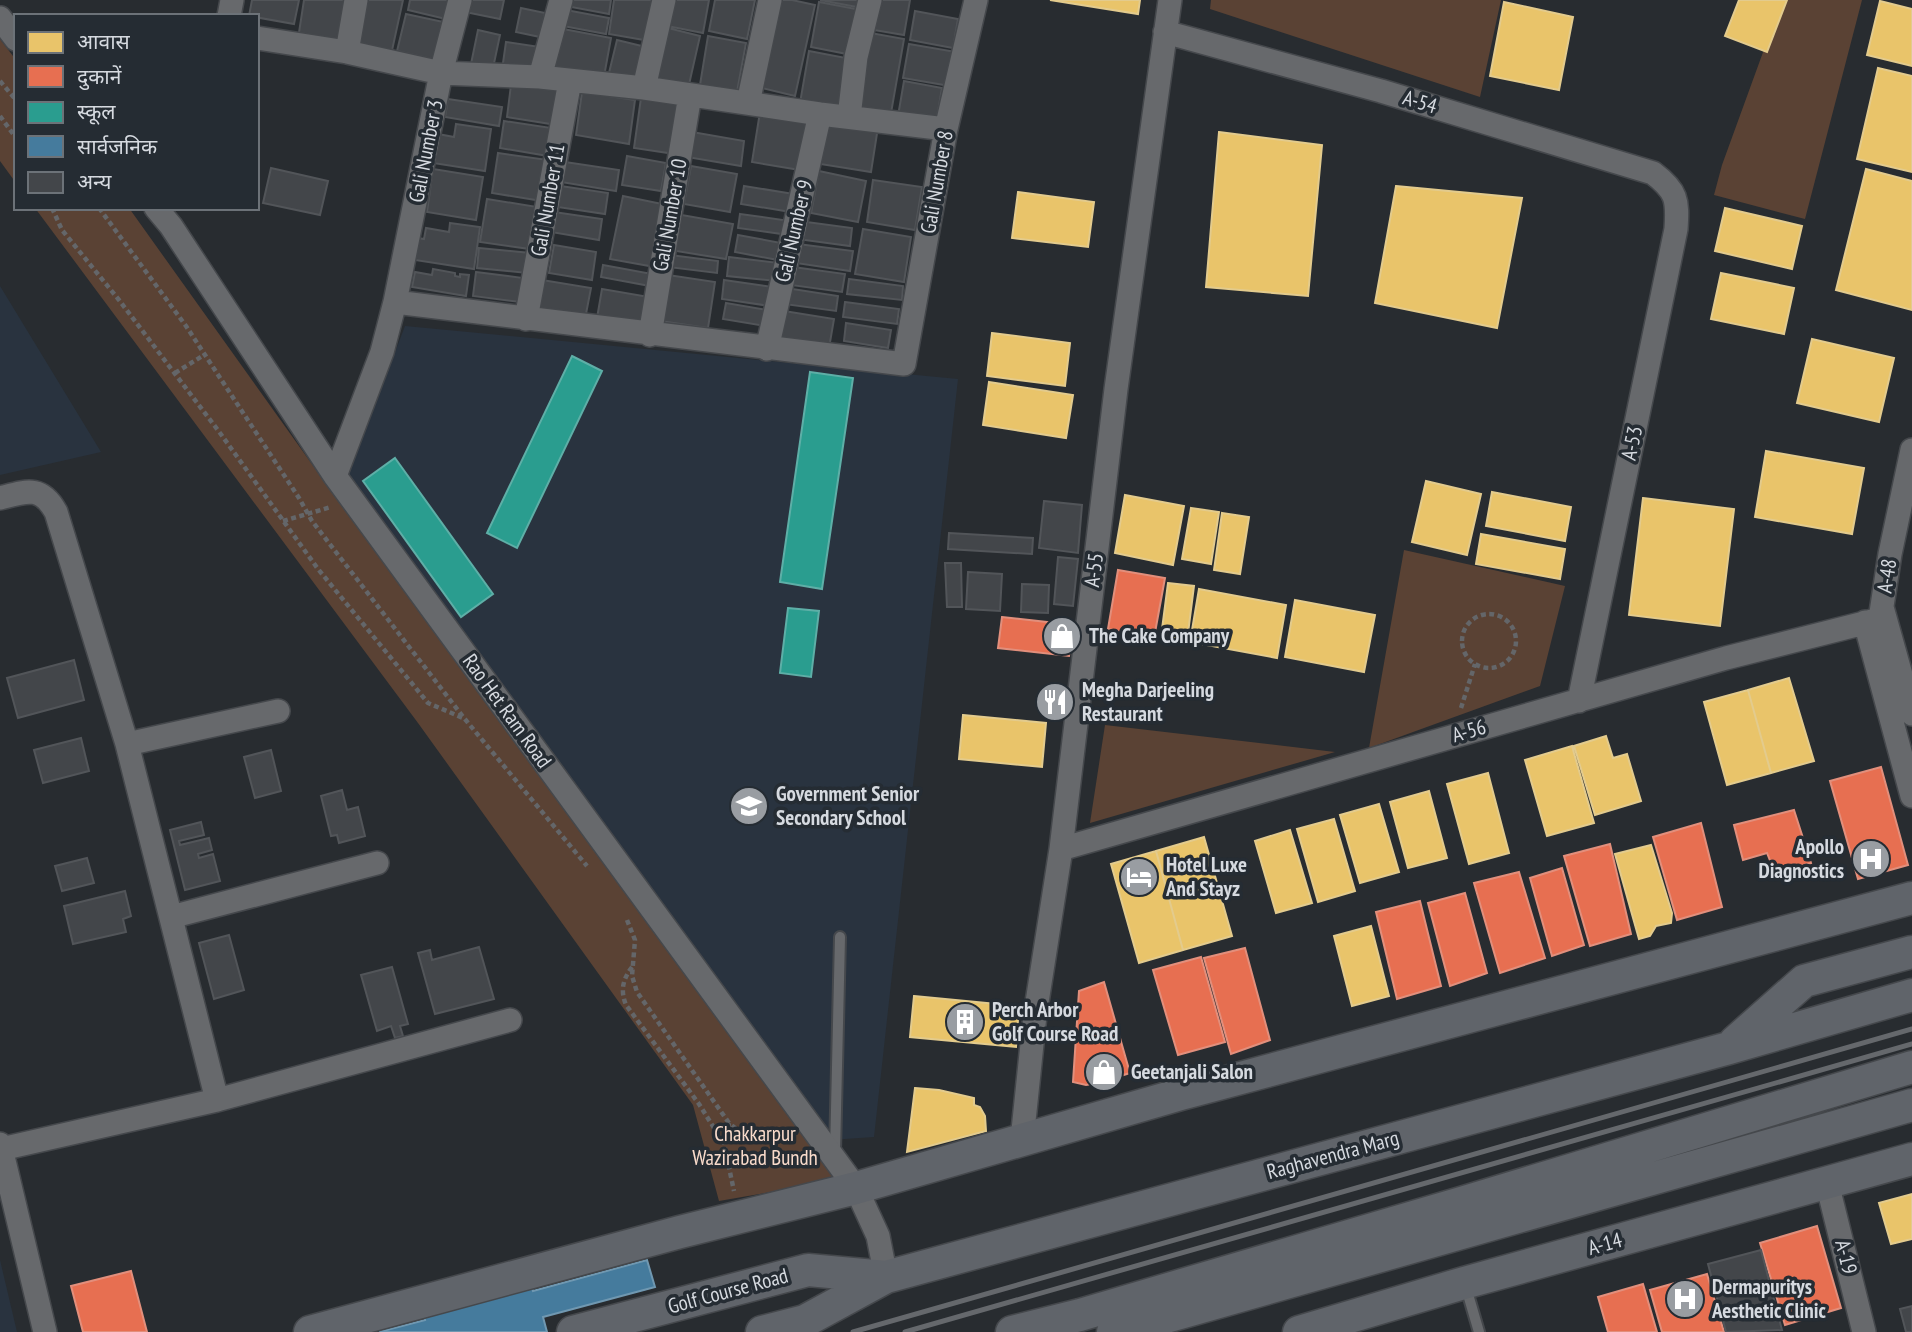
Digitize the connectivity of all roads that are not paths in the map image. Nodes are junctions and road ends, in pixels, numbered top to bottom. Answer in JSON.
{"nodes":[{"id":1,"x":356,"y":0,"type":"edge"},
{"id":2,"x":460,"y":0,"type":"edge"},
{"id":3,"x":561,"y":0,"type":"edge"},
{"id":4,"x":664,"y":0,"type":"edge"},
{"id":5,"x":770,"y":0,"type":"edge"},
{"id":6,"x":870,"y":0,"type":"edge"},
{"id":7,"x":976,"y":0,"type":"edge"},
{"id":8,"x":1170,"y":0,"type":"edge"},
{"id":9,"x":0,"y":18,"type":"edge"},
{"id":10,"x":1165,"y":32,"type":"junction"},
{"id":11,"x":14,"y":36,"type":"edge"},
{"id":12,"x":259,"y":38,"type":"edge"},
{"id":13,"x":347,"y":52,"type":"junction"},
{"id":14,"x":441,"y":73,"type":"junction"},
{"id":15,"x":540,"y":77,"type":"junction"},
{"id":16,"x":570,"y":81,"type":"junction"},
{"id":17,"x":644,"y":88,"type":"junction"},
{"id":18,"x":690,"y":95,"type":"junction"},
{"id":19,"x":748,"y":103,"type":"junction"},
{"id":20,"x":820,"y":114,"type":"junction"},
{"id":21,"x":849,"y":117,"type":"junction"},
{"id":22,"x":946,"y":130,"type":"junction"},
{"id":23,"x":1670,"y":186,"type":"joint"},
{"id":24,"x":168,"y":214,"type":"edge"},
{"id":25,"x":395,"y":302,"type":"junction"},
{"id":26,"x":526,"y":319,"type":"junction"},
{"id":27,"x":650,"y":335,"type":"junction"},
{"id":28,"x":767,"y":349,"type":"junction"},
{"id":29,"x":1912,"y":450,"type":"edge"},
{"id":30,"x":335,"y":476,"type":"junction"},
{"id":31,"x":0,"y":498,"type":"edge"},
{"id":32,"x":1901,"y":551,"type":"edge"},
{"id":33,"x":1875,"y":616,"type":"junction"},
{"id":34,"x":1579,"y":701,"type":"junction"},
{"id":35,"x":278,"y":711,"type":"dead end"},
{"id":36,"x":1912,"y":714,"type":"edge"},
{"id":37,"x":127,"y":744,"type":"junction"},
{"id":38,"x":1912,"y":796,"type":"edge"},
{"id":39,"x":1060,"y":849,"type":"junction"},
{"id":40,"x":377,"y":863,"type":"dead end"},
{"id":41,"x":1912,"y":898,"type":"edge"},
{"id":42,"x":171,"y":917,"type":"junction"},
{"id":43,"x":840,"y":937,"type":"dead end"},
{"id":44,"x":1912,"y":952,"type":"edge"},
{"id":45,"x":1912,"y":995,"type":"edge"},
{"id":46,"x":510,"y":1020,"type":"dead end"},
{"id":47,"x":1729,"y":1048,"type":"junction"},
{"id":48,"x":1912,"y":1067,"type":"edge"},
{"id":49,"x":217,"y":1100,"type":"junction"},
{"id":50,"x":1912,"y":1105,"type":"edge"},
{"id":51,"x":1022,"y":1140,"type":"junction"},
{"id":52,"x":1,"y":1146,"type":"edge"},
{"id":53,"x":835,"y":1159,"type":"junction"},
{"id":54,"x":1912,"y":1159,"type":"edge"},
{"id":55,"x":1828,"y":1183,"type":"junction"},
{"id":56,"x":856,"y":1188,"type":"junction"},
{"id":57,"x":1461,"y":1203,"type":"junction"},
{"id":58,"x":1564,"y":1203,"type":"junction"},
{"id":59,"x":886,"y":1277,"type":"junction"},
{"id":60,"x":1464,"y":1283,"type":"junction"},
{"id":61,"x":45,"y":1332,"type":"edge"},
{"id":62,"x":310,"y":1332,"type":"edge"},
{"id":63,"x":573,"y":1332,"type":"edge"},
{"id":64,"x":762,"y":1332,"type":"edge"},
{"id":65,"x":1012,"y":1332,"type":"edge"},
{"id":66,"x":1113,"y":1332,"type":"edge"},
{"id":67,"x":1299,"y":1332,"type":"edge"},
{"id":68,"x":1479,"y":1332,"type":"edge"},
{"id":69,"x":1864,"y":1332,"type":"edge"}],
"edges":[{"from":1,"to":13,"type":"street"},
{"from":2,"to":14,"type":"street","name":"Gali Number 3"},
{"from":3,"to":15,"type":"street"},
{"from":4,"to":17,"type":"street"},
{"from":5,"to":19,"type":"street"},
{"from":6,"to":21,"type":"street"},
{"from":7,"to":22,"type":"street","name":"Gali Number 8"},
{"from":8,"to":10,"type":"street","name":"A-55"},
{"from":9,"to":11,"type":"street"},
{"from":10,"to":23,"type":"street","name":"A-54"},
{"from":10,"to":39,"type":"street","name":"A-55"},
{"from":12,"to":13,"type":"street"},
{"from":13,"to":14,"type":"street"},
{"from":14,"to":15,"type":"street"},
{"from":14,"to":25,"type":"street","name":"Gali Number 3"},
{"from":15,"to":16,"type":"street"},
{"from":16,"to":17,"type":"street"},
{"from":16,"to":26,"type":"street","name":"Gali Number 11"},
{"from":17,"to":18,"type":"street"},
{"from":18,"to":19,"type":"street"},
{"from":18,"to":27,"type":"street","name":"Gali Number 10"},
{"from":19,"to":20,"type":"street"},
{"from":20,"to":21,"type":"street"},
{"from":20,"to":28,"type":"street","name":"Gali Number 9"},
{"from":21,"to":22,"type":"street"},
{"from":22,"to":28,"type":"street","name":"Gali Number 8"},
{"from":23,"to":34,"type":"street","name":"A-53"},
{"from":24,"to":30,"type":"street","name":"Rao Het Ram Road"},
{"from":25,"to":26,"type":"street"},
{"from":25,"to":30,"type":"street","name":"Gali Number 3"},
{"from":26,"to":27,"type":"street"},
{"from":27,"to":28,"type":"street"},
{"from":29,"to":32,"type":"street","name":"A-48"},
{"from":30,"to":53,"type":"street","name":"Rao Het Ram Road"},
{"from":31,"to":37,"type":"street"},
{"from":32,"to":33,"type":"street","name":"A-48"},
{"from":33,"to":34,"type":"street","name":"A-56"},
{"from":33,"to":36,"type":"street"},
{"from":33,"to":38,"type":"street"},
{"from":34,"to":39,"type":"street","name":"A-56"},
{"from":35,"to":37,"type":"street"},
{"from":37,"to":42,"type":"street"},
{"from":39,"to":51,"type":"street","name":"A-55"},
{"from":40,"to":42,"type":"street"},
{"from":41,"to":51,"type":"street"},
{"from":42,"to":49,"type":"street"},
{"from":43,"to":53,"type":"lane"},
{"from":44,"to":47,"type":"street"},
{"from":45,"to":47,"type":"street","name":"Raghavendra Marg"},
{"from":46,"to":49,"type":"street"},
{"from":47,"to":59,"type":"street","name":"Raghavendra Marg"},
{"from":48,"to":57,"type":"street"},
{"from":49,"to":52,"type":"street"},
{"from":50,"to":58,"type":"street"},
{"from":51,"to":56,"type":"street"},
{"from":52,"to":61,"type":"street"},
{"from":53,"to":56,"type":"street","name":"Rao Het Ram Road"},
{"from":54,"to":55,"type":"street","name":"A-14"},
{"from":55,"to":60,"type":"street","name":"A-14"},
{"from":55,"to":69,"type":"street","name":"A-19"},
{"from":56,"to":59,"type":"street","name":"Rao Het Ram Road"},
{"from":56,"to":62,"type":"street"},
{"from":57,"to":58,"type":"street"},
{"from":57,"to":65,"type":"street"},
{"from":58,"to":66,"type":"street"},
{"from":59,"to":63,"type":"street","name":"Golf Course Road"},
{"from":59,"to":64,"type":"street","name":"Raghavendra Marg"},
{"from":60,"to":67,"type":"street","name":"A-14"},
{"from":60,"to":68,"type":"lane"}]}
